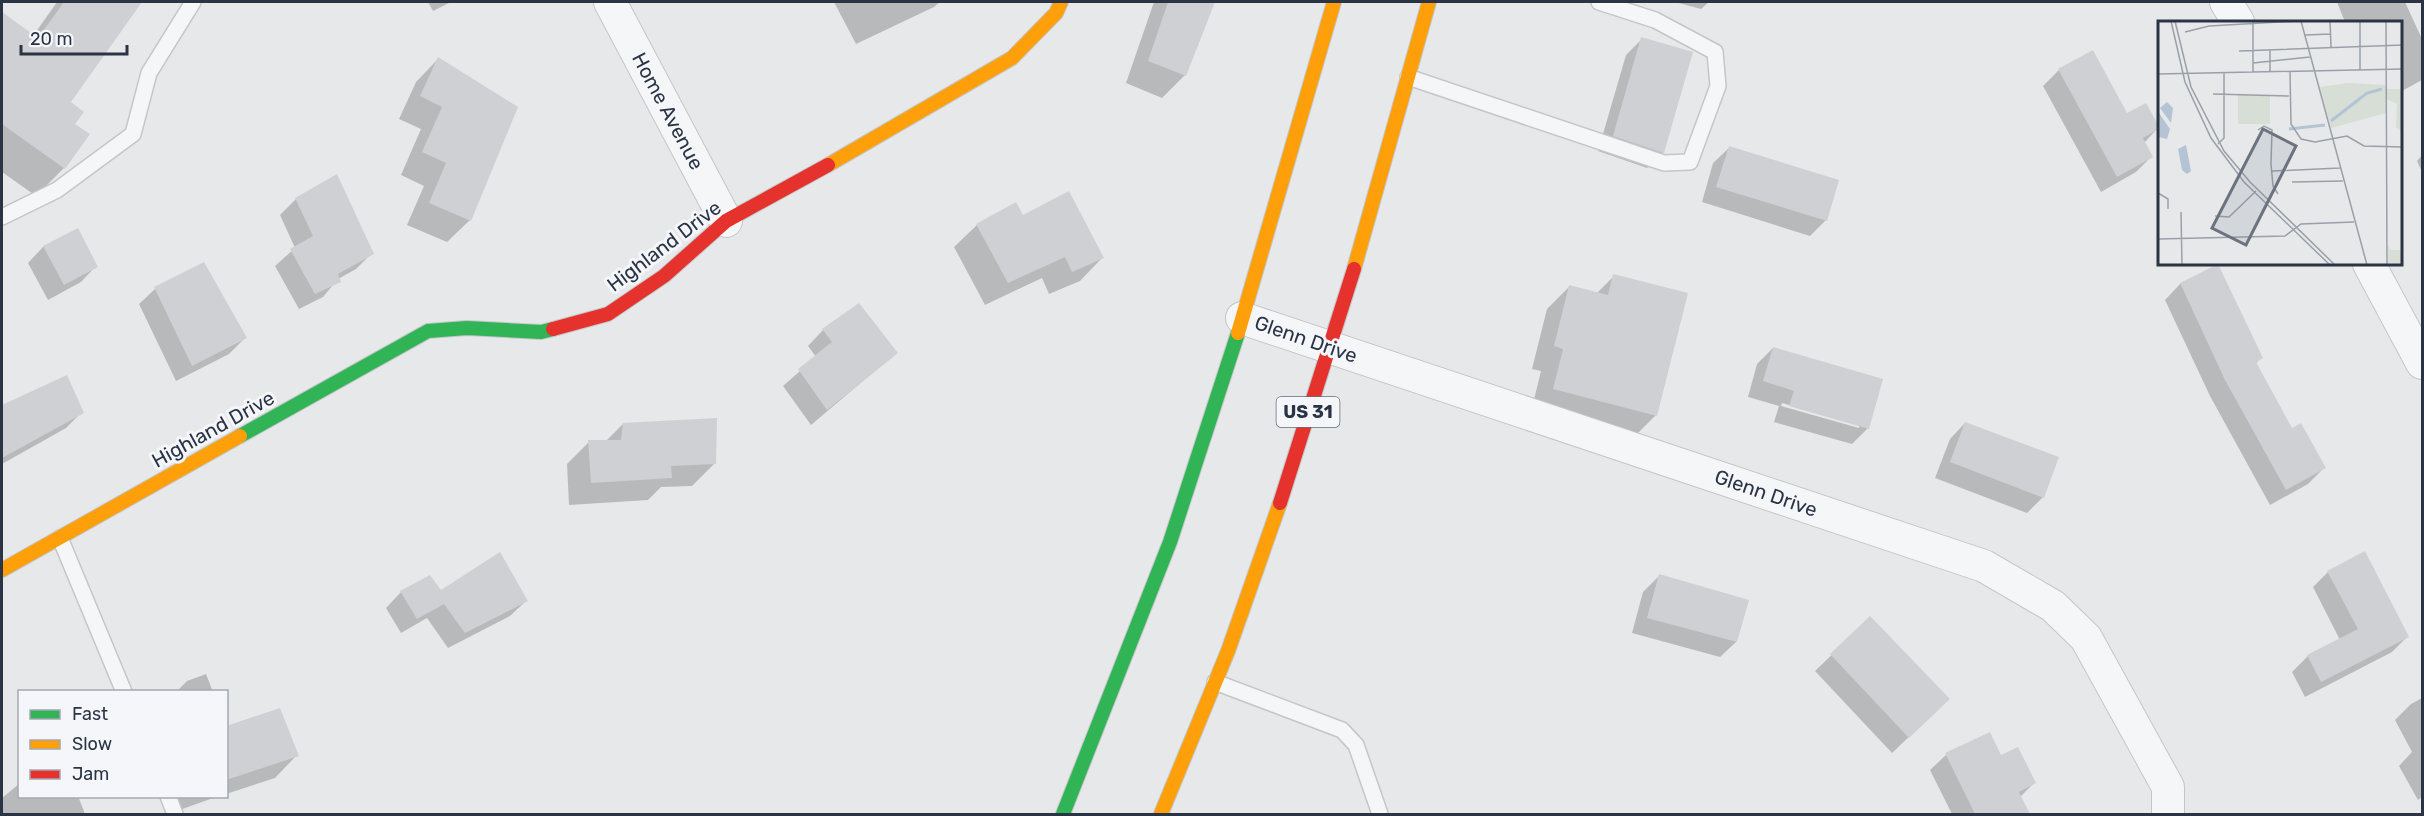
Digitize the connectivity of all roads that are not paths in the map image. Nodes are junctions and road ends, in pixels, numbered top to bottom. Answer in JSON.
{"nodes":[{"id":1,"x":193,"y":2,"type":"edge"},
{"id":2,"x":610,"y":2,"type":"edge"},
{"id":3,"x":1061,"y":2,"type":"edge"},
{"id":4,"x":1334,"y":2,"type":"edge"},
{"id":5,"x":1429,"y":2,"type":"edge"},
{"id":6,"x":1599,"y":2,"type":"edge"},
{"id":7,"x":2226,"y":2,"type":"edge"},
{"id":8,"x":2237,"y":21,"type":"edge"},
{"id":9,"x":1408,"y":77,"type":"junction"},
{"id":10,"x":2,"y":217,"type":"edge"},
{"id":11,"x":726,"y":221,"type":"junction"},
{"id":12,"x":2370,"y":266,"type":"edge"},
{"id":13,"x":1242,"y":318,"type":"junction"},
{"id":14,"x":1328,"y":346,"type":"junction"},
{"id":15,"x":2422,"y":363,"type":"edge"},
{"id":16,"x":60,"y":538,"type":"junction"},
{"id":17,"x":2,"y":570,"type":"edge"},
{"id":18,"x":1215,"y":682,"type":"junction"},
{"id":19,"x":123,"y":690,"type":"edge"},
{"id":20,"x":169,"y":798,"type":"edge"},
{"id":21,"x":175,"y":814,"type":"edge"},
{"id":22,"x":1064,"y":814,"type":"edge"},
{"id":23,"x":1161,"y":814,"type":"edge"},
{"id":24,"x":1380,"y":814,"type":"edge"},
{"id":25,"x":2168,"y":814,"type":"edge"}],
"edges":[{"from":1,"to":10,"type":"lane"},
{"from":2,"to":11,"type":"street","name":"Home Avenue"},
{"from":3,"to":11,"type":"main road","name":"Highland Drive"},
{"from":4,"to":13,"type":"main road"},
{"from":5,"to":9,"type":"main road","number":"US 31"},
{"from":6,"to":9,"type":"lane"},
{"from":7,"to":8,"type":"street"},
{"from":9,"to":14,"type":"main road","number":"US 31"},
{"from":11,"to":16,"type":"main road","name":"Highland Drive"},
{"from":12,"to":15,"type":"street"},
{"from":13,"to":14,"type":"street","name":"Glenn Drive"},
{"from":13,"to":22,"type":"main road"},
{"from":14,"to":18,"type":"main road","number":"US 31"},
{"from":14,"to":25,"type":"street","name":"Glenn Drive"},
{"from":16,"to":17,"type":"main road","name":"Highland Drive"},
{"from":16,"to":19,"type":"lane"},
{"from":18,"to":23,"type":"main road","number":"US 31"},
{"from":18,"to":24,"type":"lane"},
{"from":20,"to":21,"type":"lane"}]}
